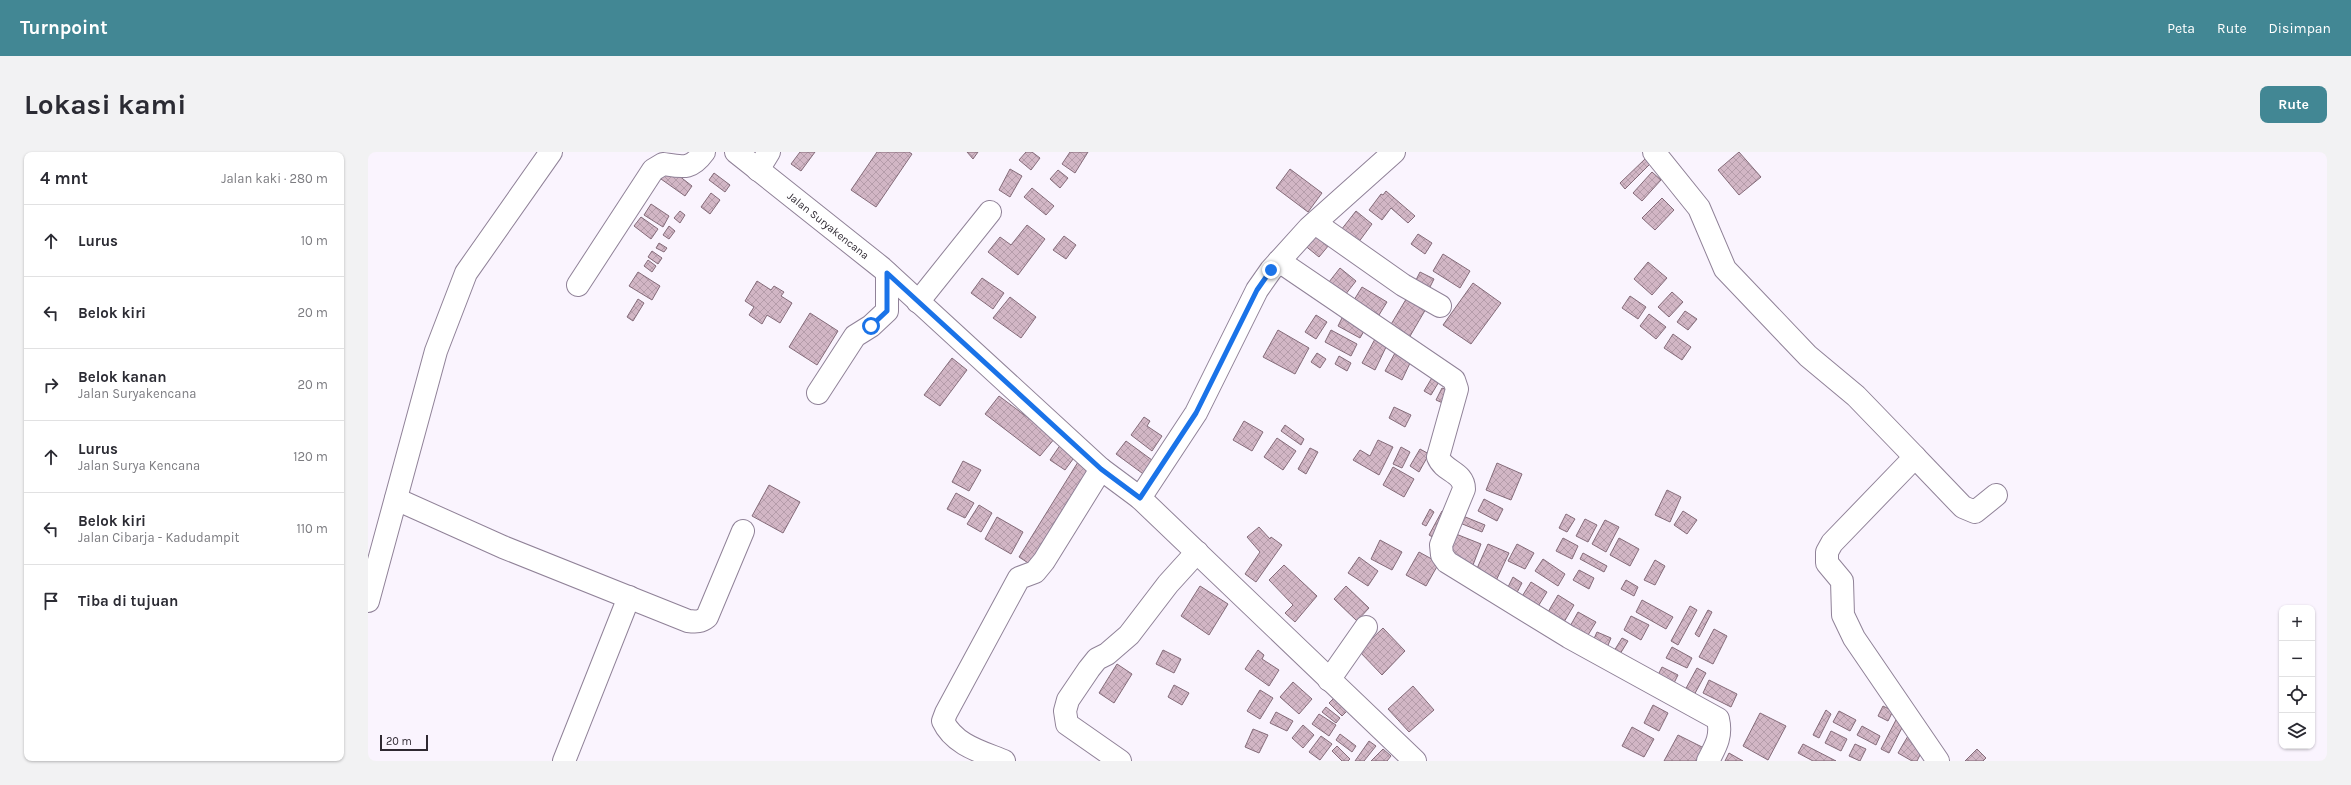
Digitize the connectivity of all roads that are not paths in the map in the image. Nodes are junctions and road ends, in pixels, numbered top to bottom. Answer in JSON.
{"nodes":[{"id":1,"x":551,"y":152,"type":"edge"},
{"id":2,"x":704,"y":152,"type":"edge"},
{"id":3,"x":736,"y":152,"type":"edge"},
{"id":4,"x":1394,"y":152,"type":"edge"},
{"id":5,"x":1654,"y":152,"type":"edge"},
{"id":6,"x":763,"y":161,"type":"edge"},
{"id":7,"x":990,"y":212,"type":"dead end"},
{"id":8,"x":1315,"y":223,"type":"junction"},
{"id":9,"x":1279,"y":261,"type":"junction"},
{"id":10,"x":887,"y":273,"type":"junction"},
{"id":11,"x":578,"y":285,"type":"dead end"},
{"id":12,"x":918,"y":302,"type":"junction"},
{"id":13,"x":1440,"y":306,"type":"dead end"},
{"id":14,"x":818,"y":393,"type":"dead end"},
{"id":15,"x":1914,"y":457,"type":"junction"},
{"id":16,"x":1101,"y":469,"type":"junction"},
{"id":17,"x":1996,"y":495,"type":"dead end"},
{"id":18,"x":1140,"y":498,"type":"junction"},
{"id":19,"x":396,"y":499,"type":"junction"},
{"id":20,"x":743,"y":532,"type":"dead end"},
{"id":21,"x":1197,"y":552,"type":"junction"},
{"id":22,"x":629,"y":597,"type":"junction"},
{"id":23,"x":368,"y":601,"type":"edge"},
{"id":24,"x":1366,"y":628,"type":"dead end"},
{"id":25,"x":1329,"y":680,"type":"junction"},
{"id":26,"x":1410,"y":759,"type":"edge"},
{"id":27,"x":564,"y":761,"type":"edge"},
{"id":28,"x":1004,"y":761,"type":"edge"},
{"id":29,"x":1120,"y":761,"type":"edge"},
{"id":30,"x":1708,"y":761,"type":"edge"},
{"id":31,"x":1938,"y":761,"type":"edge"}],
"edges":[{"from":1,"to":19,"type":"street"},
{"from":2,"to":11,"type":"street"},
{"from":3,"to":6,"type":"street","name":"Jalan Suryakencana"},
{"from":4,"to":8,"type":"street"},
{"from":5,"to":15,"type":"street"},
{"from":6,"to":10,"type":"street","name":"Jalan Suryakencana"},
{"from":7,"to":12,"type":"street"},
{"from":8,"to":9,"type":"street"},
{"from":8,"to":13,"type":"street"},
{"from":9,"to":18,"type":"street"},
{"from":9,"to":30,"type":"street"},
{"from":10,"to":12,"type":"street","name":"Jalan Suryakencana"},
{"from":10,"to":14,"type":"street"},
{"from":12,"to":16,"type":"street","name":"Jalan Suryakencana"},
{"from":15,"to":17,"type":"street"},
{"from":15,"to":31,"type":"street"},
{"from":16,"to":18,"type":"street","name":"Jalan Suryakencana"},
{"from":16,"to":28,"type":"street"},
{"from":18,"to":21,"type":"street","name":"Jalan Suryakencana"},
{"from":19,"to":22,"type":"street"},
{"from":19,"to":23,"type":"street"},
{"from":20,"to":22,"type":"street"},
{"from":21,"to":25,"type":"street","name":"Jalan Suryakencana"},
{"from":21,"to":29,"type":"street"},
{"from":22,"to":27,"type":"street"},
{"from":24,"to":25,"type":"street"},
{"from":25,"to":26,"type":"street","name":"Jalan Suryakencana"}]}
